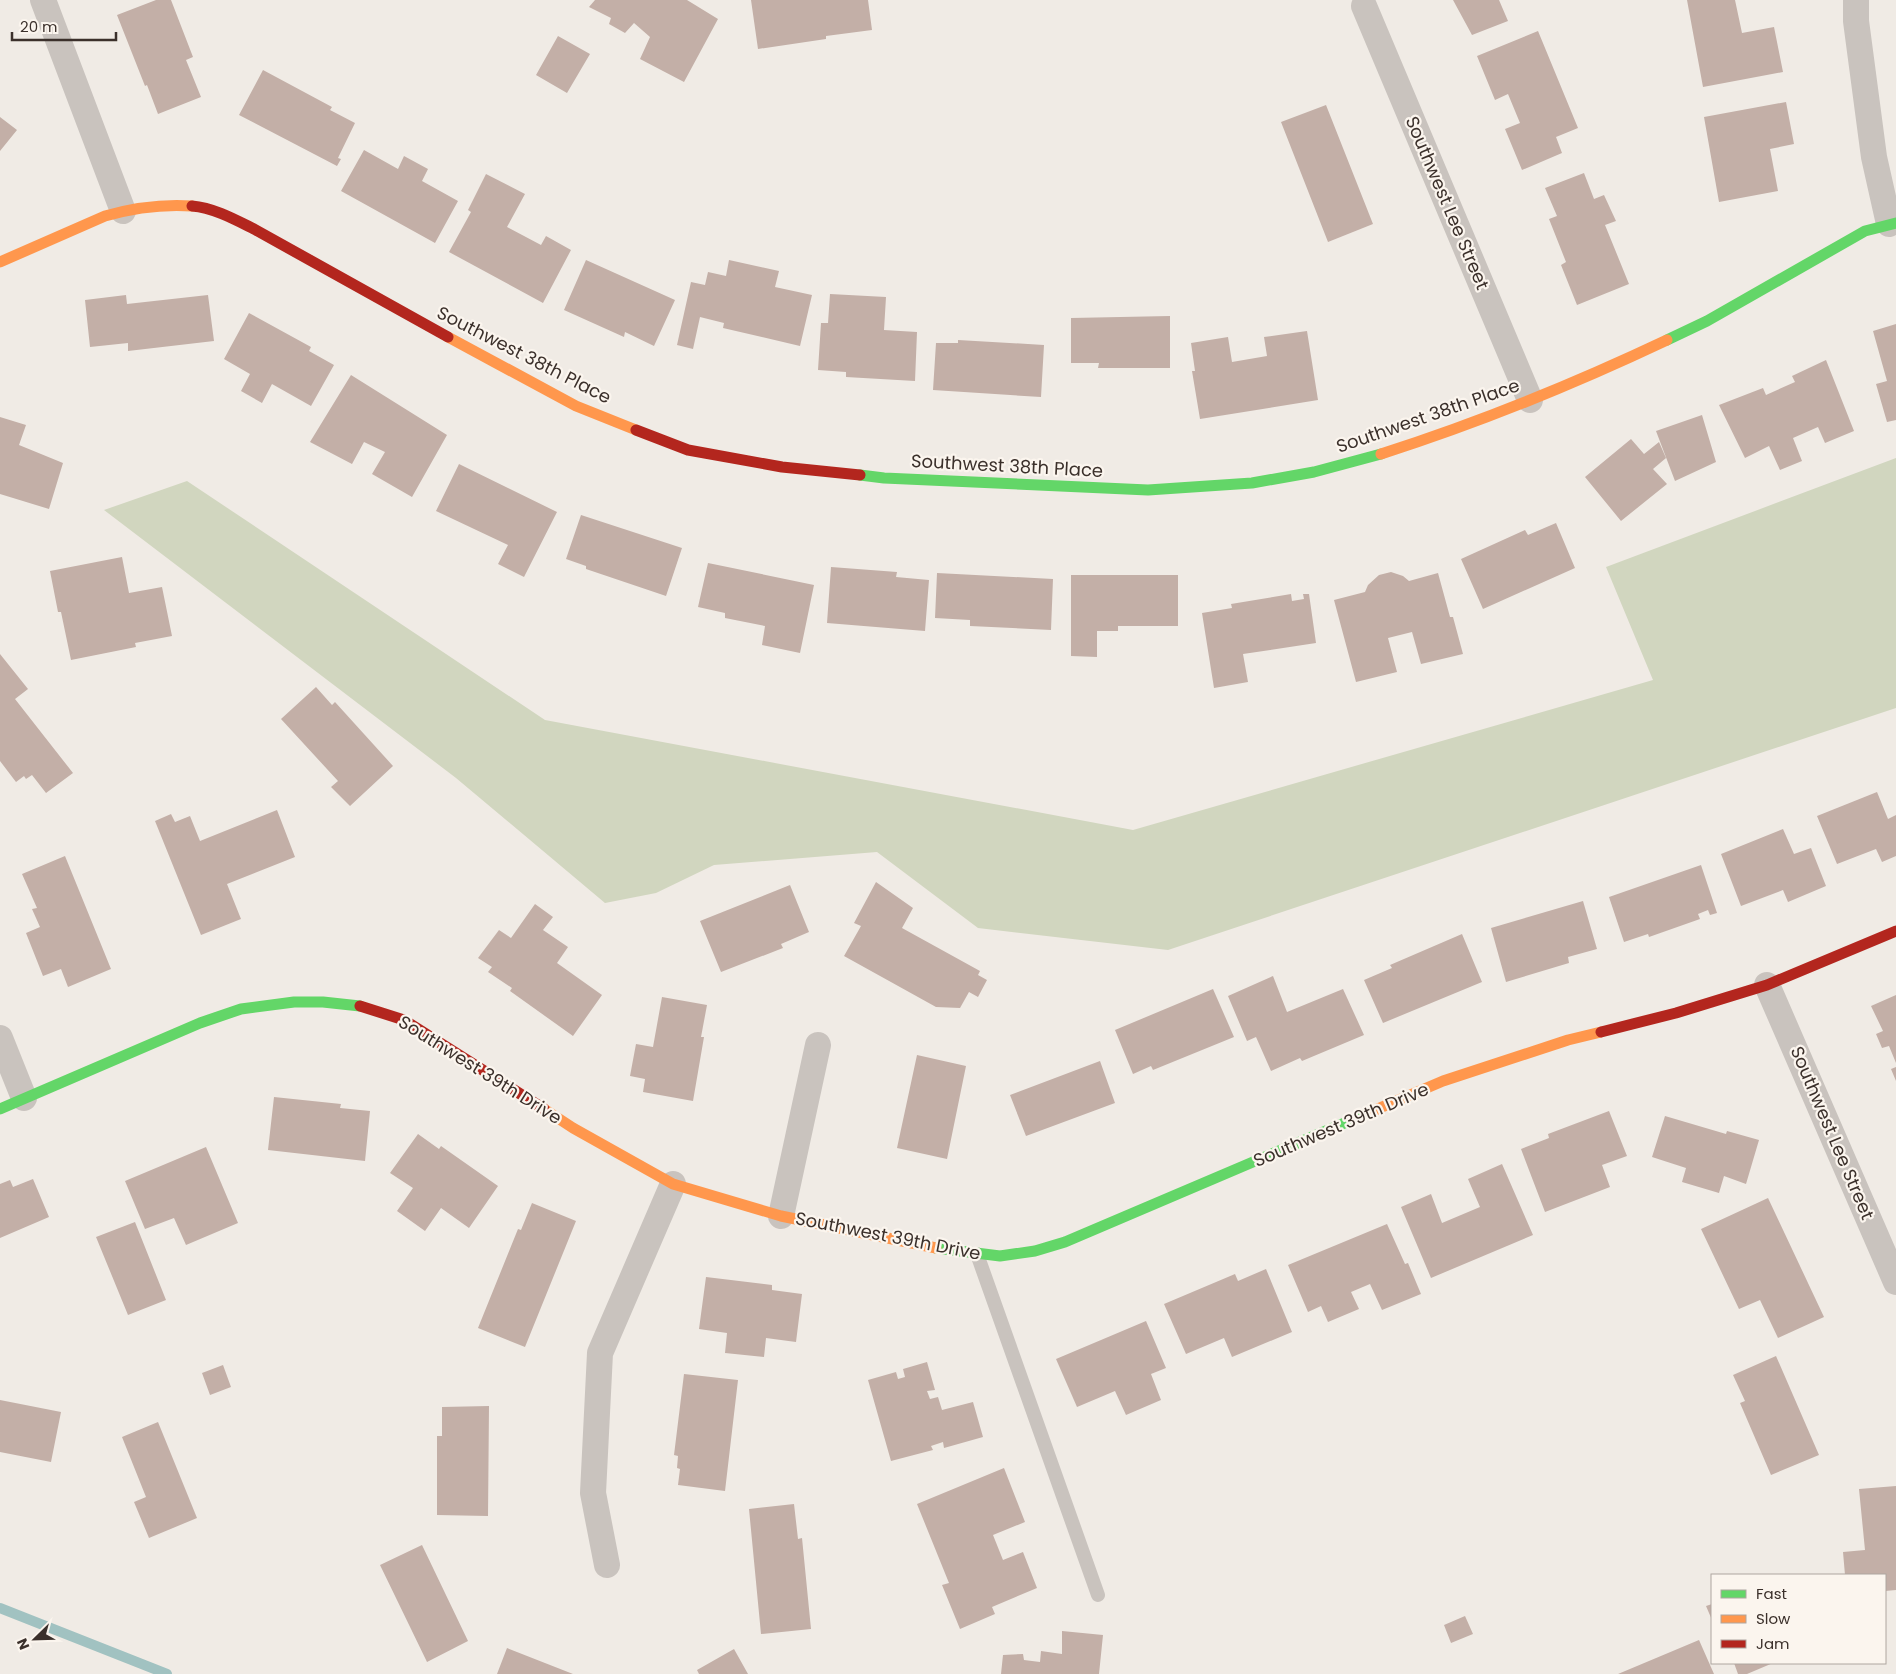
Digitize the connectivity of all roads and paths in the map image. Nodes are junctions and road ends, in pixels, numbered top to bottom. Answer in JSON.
{"nodes":[{"id":1,"x":42,"y":0,"type":"edge"},
{"id":2,"x":1856,"y":0,"type":"edge"},
{"id":3,"x":1364,"y":6,"type":"dead end"},
{"id":4,"x":123,"y":211,"type":"junction"},
{"id":5,"x":1892,"y":224,"type":"edge"},
{"id":6,"x":0,"y":262,"type":"edge"},
{"id":7,"x":1530,"y":400,"type":"junction"},
{"id":8,"x":1896,"y":931,"type":"edge"},
{"id":9,"x":1767,"y":985,"type":"junction"},
{"id":10,"x":0,"y":1038,"type":"edge"},
{"id":11,"x":818,"y":1046,"type":"dead end"},
{"id":12,"x":24,"y":1098,"type":"junction"},
{"id":13,"x":0,"y":1109,"type":"edge"},
{"id":14,"x":674,"y":1184,"type":"junction"},
{"id":15,"x":781,"y":1216,"type":"junction"},
{"id":16,"x":977,"y":1254,"type":"junction"},
{"id":17,"x":1896,"y":1282,"type":"edge"},
{"id":18,"x":607,"y":1566,"type":"dead end"},
{"id":19,"x":1098,"y":1595,"type":"dead end"}],
"edges":[{"from":1,"to":4,"type":"street"},
{"from":2,"to":5,"type":"street"},
{"from":3,"to":7,"type":"street","name":"Southwest Lee Street"},
{"from":4,"to":6,"type":"street","name":"Southwest 38th Place"},
{"from":4,"to":7,"type":"street","name":"Southwest 38th Place"},
{"from":5,"to":7,"type":"street","name":"Southwest 38th Place"},
{"from":8,"to":9,"type":"street","name":"Southwest 39th Drive"},
{"from":9,"to":16,"type":"street","name":"Southwest 39th Drive"},
{"from":9,"to":17,"type":"street","name":"Southwest Lee Street"},
{"from":10,"to":12,"type":"street"},
{"from":11,"to":15,"type":"street","name":"Southwest 39th Drive"},
{"from":12,"to":13,"type":"street","name":"Southwest 39th Drive"},
{"from":12,"to":14,"type":"street","name":"Southwest 39th Drive"},
{"from":14,"to":15,"type":"street","name":"Southwest 39th Drive"},
{"from":14,"to":18,"type":"street"},
{"from":15,"to":16,"type":"street","name":"Southwest 39th Drive"},
{"from":16,"to":19,"type":"lane"}]}
